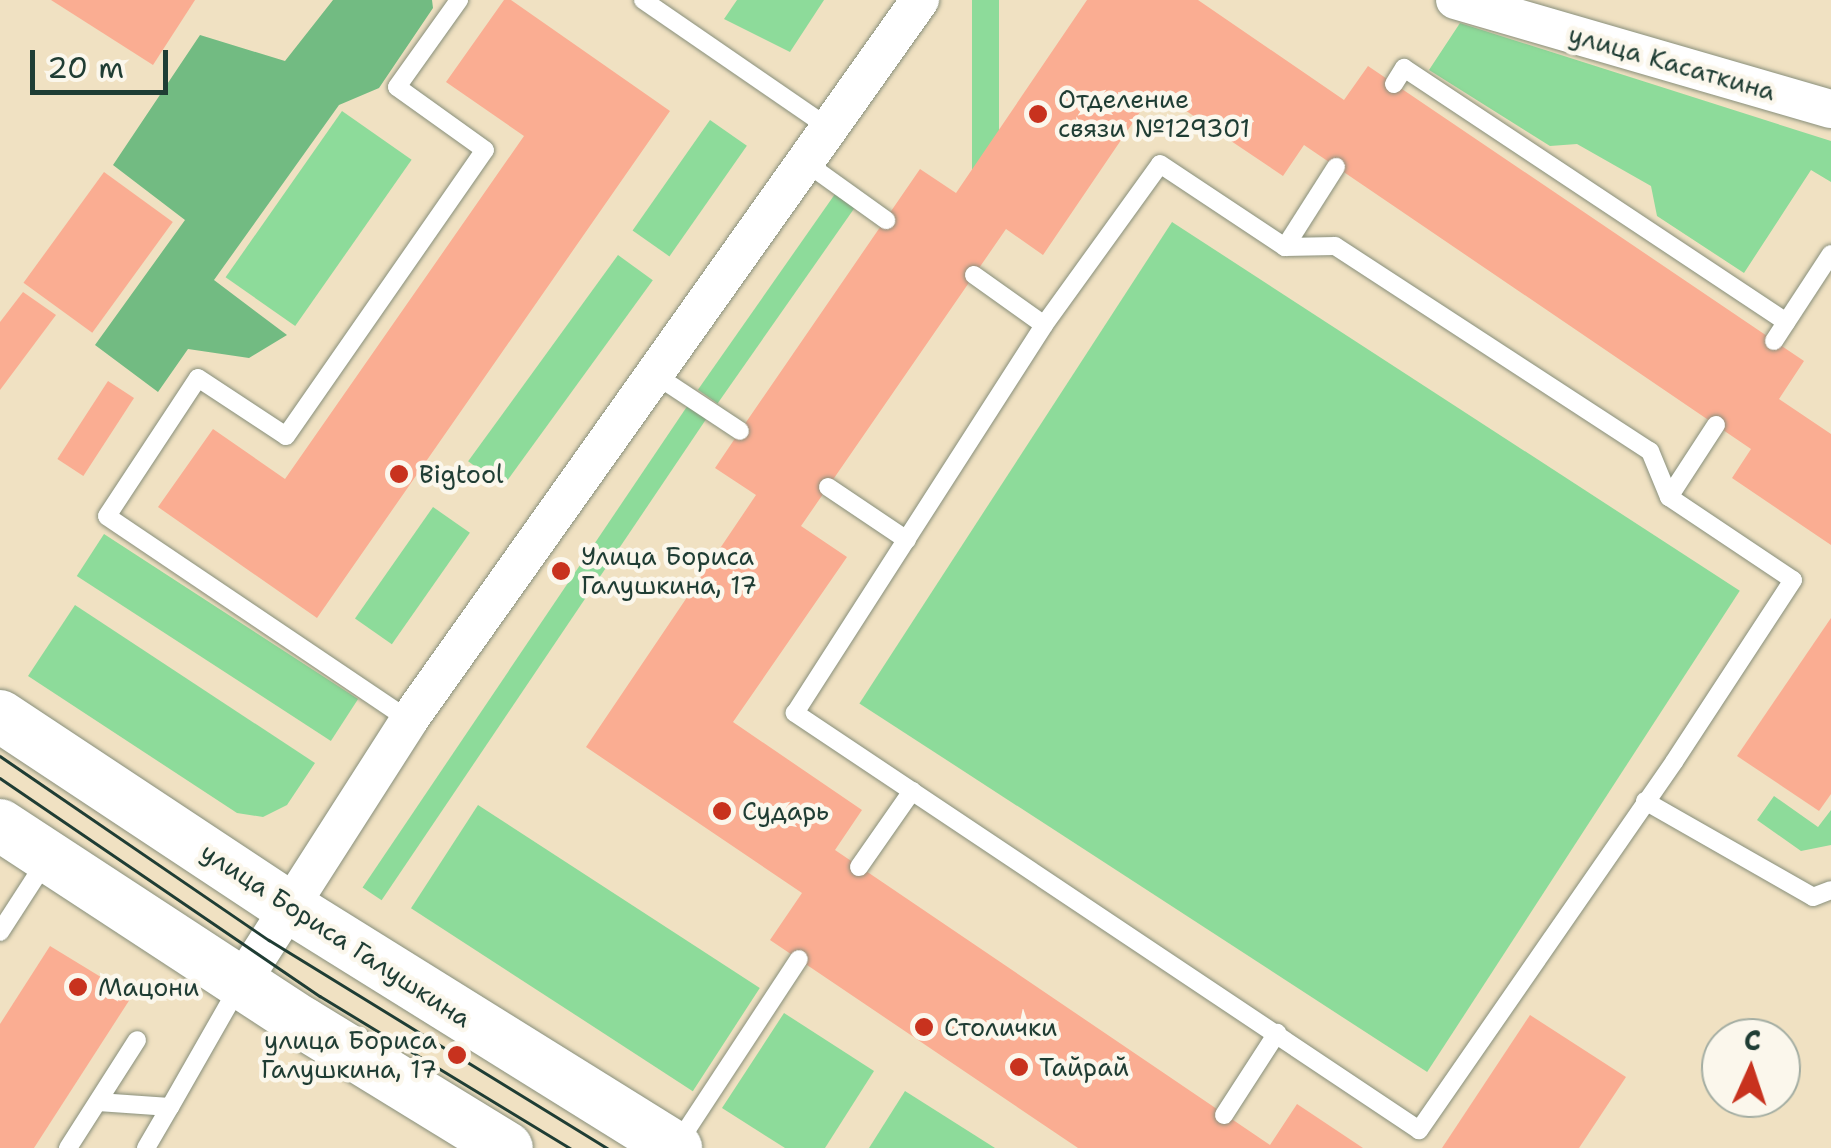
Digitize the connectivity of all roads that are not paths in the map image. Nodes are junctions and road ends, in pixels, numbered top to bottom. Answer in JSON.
{"nodes":[{"id":1,"x":459,"y":0,"type":"edge"},
{"id":2,"x":643,"y":0,"type":"edge"},
{"id":3,"x":920,"y":0,"type":"edge"},
{"id":4,"x":1455,"y":0,"type":"edge"},
{"id":5,"x":1394,"y":84,"type":"dead end"},
{"id":6,"x":1831,"y":109,"type":"edge"},
{"id":7,"x":828,"y":128,"type":"junction"},
{"id":8,"x":805,"y":162,"type":"junction"},
{"id":9,"x":1336,"y":167,"type":"dead end"},
{"id":10,"x":886,"y":220,"type":"dead end"},
{"id":11,"x":1286,"y":246,"type":"junction"},
{"id":12,"x":1831,"y":254,"type":"edge"},
{"id":13,"x":974,"y":276,"type":"dead end"},
{"id":14,"x":1786,"y":322,"type":"junction"},
{"id":15,"x":1044,"y":325,"type":"junction"},
{"id":16,"x":1774,"y":341,"type":"dead end"},
{"id":17,"x":654,"y":374,"type":"junction"},
{"id":18,"x":1716,"y":426,"type":"dead end"},
{"id":19,"x":740,"y":431,"type":"dead end"},
{"id":20,"x":828,"y":487,"type":"dead end"},
{"id":21,"x":1669,"y":497,"type":"junction"},
{"id":22,"x":907,"y":540,"type":"junction"},
{"id":23,"x":0,"y":716,"type":"edge"},
{"id":24,"x":409,"y":720,"type":"junction"},
{"id":25,"x":912,"y":791,"type":"junction"},
{"id":26,"x":1645,"y":801,"type":"junction"},
{"id":27,"x":0,"y":825,"type":"edge"},
{"id":28,"x":48,"y":857,"type":"junction"},
{"id":29,"x":859,"y":867,"type":"dead end"},
{"id":30,"x":1831,"y":890,"type":"edge"},
{"id":31,"x":289,"y":908,"type":"junction"},
{"id":32,"x":0,"y":932,"type":"edge"},
{"id":33,"x":799,"y":960,"type":"dead end"},
{"id":34,"x":242,"y":983,"type":"junction"},
{"id":35,"x":1277,"y":1033,"type":"junction"},
{"id":36,"x":137,"y":1040,"type":"dead end"},
{"id":37,"x":98,"y":1102,"type":"junction"},
{"id":38,"x":170,"y":1107,"type":"junction"},
{"id":39,"x":1224,"y":1115,"type":"dead end"},
{"id":40,"x":68,"y":1148,"type":"edge"},
{"id":41,"x":146,"y":1148,"type":"edge"},
{"id":42,"x":506,"y":1148,"type":"edge"},
{"id":43,"x":675,"y":1148,"type":"edge"}],
"edges":[{"from":1,"to":24,"type":"lane"},
{"from":2,"to":7,"type":"lane"},
{"from":3,"to":7,"type":"street"},
{"from":4,"to":6,"type":"street","name":"улица Касаткина"},
{"from":5,"to":14,"type":"lane"},
{"from":7,"to":8,"type":"street"},
{"from":8,"to":10,"type":"lane"},
{"from":8,"to":17,"type":"street"},
{"from":9,"to":11,"type":"lane"},
{"from":11,"to":15,"type":"lane"},
{"from":11,"to":21,"type":"lane"},
{"from":12,"to":14,"type":"lane"},
{"from":13,"to":15,"type":"lane"},
{"from":14,"to":16,"type":"lane"},
{"from":15,"to":22,"type":"lane"},
{"from":17,"to":19,"type":"lane"},
{"from":17,"to":24,"type":"street"},
{"from":18,"to":21,"type":"lane"},
{"from":20,"to":22,"type":"lane"},
{"from":21,"to":26,"type":"lane"},
{"from":22,"to":25,"type":"lane"},
{"from":23,"to":31,"type":"main road","name":"улица Бориса Галушкина"},
{"from":24,"to":31,"type":"street"},
{"from":25,"to":29,"type":"lane"},
{"from":25,"to":35,"type":"lane"},
{"from":26,"to":30,"type":"lane"},
{"from":26,"to":35,"type":"lane"},
{"from":27,"to":28,"type":"main road"},
{"from":28,"to":32,"type":"lane"},
{"from":28,"to":34,"type":"main road"},
{"from":31,"to":34,"type":"street"},
{"from":31,"to":43,"type":"main road","name":"улица Бориса Галушкина"},
{"from":33,"to":43,"type":"lane"},
{"from":34,"to":38,"type":"lane"},
{"from":34,"to":42,"type":"main road"},
{"from":35,"to":39,"type":"lane"},
{"from":36,"to":37,"type":"lane"},
{"from":37,"to":38,"type":"lane"},
{"from":37,"to":40,"type":"lane"},
{"from":38,"to":41,"type":"lane"}]}
